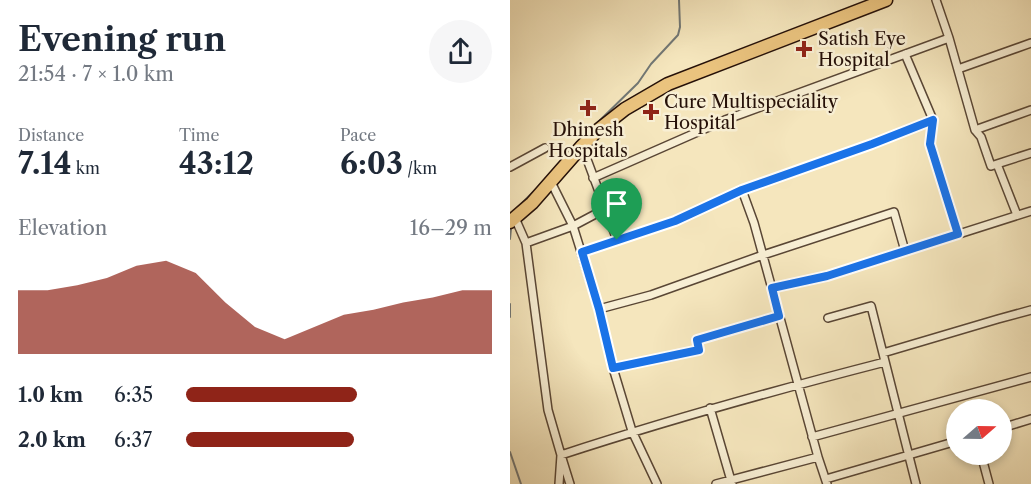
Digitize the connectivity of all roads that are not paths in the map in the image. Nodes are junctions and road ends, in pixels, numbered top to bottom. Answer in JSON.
{"nodes":[{"id":1,"x":886,"y":0,"type":"edge"},
{"id":2,"x":936,"y":0,"type":"edge"},
{"id":3,"x":949,"y":38,"type":"junction"},
{"id":4,"x":1031,"y":43,"type":"edge"},
{"id":5,"x":905,"y":54,"type":"junction"},
{"id":6,"x":958,"y":69,"type":"junction"},
{"id":7,"x":1031,"y":110,"type":"edge"},
{"id":8,"x":933,"y":120,"type":"junction"},
{"id":9,"x":975,"y":130,"type":"junction"},
{"id":10,"x":582,"y":146,"type":"junction"},
{"id":11,"x":545,"y":148,"type":"dead end"},
{"id":12,"x":1031,"y":153,"type":"edge"},
{"id":13,"x":997,"y":164,"type":"junction"},
{"id":14,"x":510,"y":167,"type":"edge"},
{"id":15,"x":593,"y":178,"type":"junction"},
{"id":16,"x":550,"y":182,"type":"junction"},
{"id":17,"x":742,"y":190,"type":"junction"},
{"id":18,"x":605,"y":209,"type":"junction"},
{"id":19,"x":1031,"y":212,"type":"edge"},
{"id":20,"x":1017,"y":215,"type":"junction"},
{"id":21,"x":513,"y":220,"type":"edge"},
{"id":22,"x":573,"y":226,"type":"junction"},
{"id":23,"x":958,"y":234,"type":"junction"},
{"id":24,"x":617,"y":240,"type":"junction"},
{"id":25,"x":526,"y":243,"type":"junction"},
{"id":26,"x":905,"y":251,"type":"junction"},
{"id":27,"x":582,"y":252,"type":"junction"},
{"id":28,"x":763,"y":255,"type":"junction"},
{"id":29,"x":772,"y":288,"type":"junction"},
{"id":30,"x":599,"y":309,"type":"junction"},
{"id":31,"x":1031,"y":310,"type":"edge"},
{"id":32,"x":779,"y":316,"type":"junction"},
{"id":33,"x":828,"y":318,"type":"dead end"},
{"id":34,"x":883,"y":352,"type":"junction"},
{"id":35,"x":885,"y":362,"type":"junction"},
{"id":36,"x":613,"y":368,"type":"junction"},
{"id":37,"x":1031,"y":376,"type":"edge"},
{"id":38,"x":798,"y":385,"type":"junction"},
{"id":39,"x":710,"y":408,"type":"junction"},
{"id":40,"x":898,"y":414,"type":"junction"},
{"id":41,"x":1031,"y":419,"type":"edge"},
{"id":42,"x":1012,"y":425,"type":"edge"},
{"id":43,"x":632,"y":431,"type":"junction"},
{"id":44,"x":812,"y":437,"type":"junction"},
{"id":45,"x":946,"y":444,"type":"edge"},
{"id":46,"x":561,"y":454,"type":"junction"},
{"id":47,"x":909,"y":455,"type":"junction"},
{"id":48,"x":818,"y":457,"type":"junction"},
{"id":49,"x":984,"y":465,"type":"edge"},
{"id":50,"x":826,"y":481,"type":"edge"},
{"id":51,"x":731,"y":482,"type":"edge"},
{"id":52,"x":565,"y":483,"type":"edge"},
{"id":53,"x":657,"y":484,"type":"edge"},
{"id":54,"x":716,"y":484,"type":"edge"},
{"id":55,"x":916,"y":484,"type":"edge"},
{"id":56,"x":989,"y":484,"type":"edge"}],
"edges":[{"from":1,"to":10,"type":"highway"},
{"from":2,"to":3,"type":"street"},
{"from":3,"to":5,"type":"street"},
{"from":3,"to":6,"type":"street"},
{"from":4,"to":6,"type":"street"},
{"from":5,"to":8,"type":"street"},
{"from":5,"to":15,"type":"street"},
{"from":6,"to":9,"type":"street"},
{"from":7,"to":9,"type":"street"},
{"from":8,"to":17,"type":"street"},
{"from":8,"to":23,"type":"street"},
{"from":9,"to":13,"type":"street"},
{"from":10,"to":15,"type":"street"},
{"from":10,"to":16,"type":"highway"},
{"from":11,"to":14,"type":"street"},
{"from":12,"to":13,"type":"street"},
{"from":13,"to":20,"type":"street"},
{"from":15,"to":18,"type":"street"},
{"from":16,"to":21,"type":"highway"},
{"from":16,"to":22,"type":"street"},
{"from":17,"to":24,"type":"street"},
{"from":17,"to":28,"type":"street"},
{"from":18,"to":22,"type":"street"},
{"from":18,"to":24,"type":"street"},
{"from":19,"to":20,"type":"street"},
{"from":20,"to":23,"type":"street"},
{"from":21,"to":25,"type":"street"},
{"from":22,"to":25,"type":"street"},
{"from":22,"to":27,"type":"street"},
{"from":23,"to":26,"type":"street"},
{"from":24,"to":27,"type":"street"},
{"from":25,"to":46,"type":"street"},
{"from":26,"to":28,"type":"street"},
{"from":26,"to":29,"type":"street"},
{"from":27,"to":30,"type":"street"},
{"from":28,"to":29,"type":"street"},
{"from":28,"to":30,"type":"street"},
{"from":29,"to":32,"type":"street"},
{"from":30,"to":36,"type":"street"},
{"from":31,"to":34,"type":"street"},
{"from":32,"to":36,"type":"street"},
{"from":32,"to":38,"type":"street"},
{"from":33,"to":34,"type":"street"},
{"from":34,"to":35,"type":"street"},
{"from":35,"to":38,"type":"street"},
{"from":35,"to":40,"type":"street"},
{"from":36,"to":43,"type":"street"},
{"from":37,"to":40,"type":"street"},
{"from":38,"to":39,"type":"street"},
{"from":38,"to":44,"type":"street"},
{"from":39,"to":43,"type":"street"},
{"from":39,"to":51,"type":"street"},
{"from":40,"to":44,"type":"street"},
{"from":40,"to":47,"type":"street"},
{"from":41,"to":42,"type":"street"},
{"from":43,"to":46,"type":"street"},
{"from":43,"to":53,"type":"street"},
{"from":44,"to":48,"type":"street"},
{"from":45,"to":47,"type":"street"},
{"from":46,"to":52,"type":"street"},
{"from":47,"to":50,"type":"street"},
{"from":47,"to":55,"type":"street"},
{"from":48,"to":50,"type":"street"},
{"from":48,"to":51,"type":"street"},
{"from":49,"to":56,"type":"street"},
{"from":51,"to":54,"type":"street"}]}
